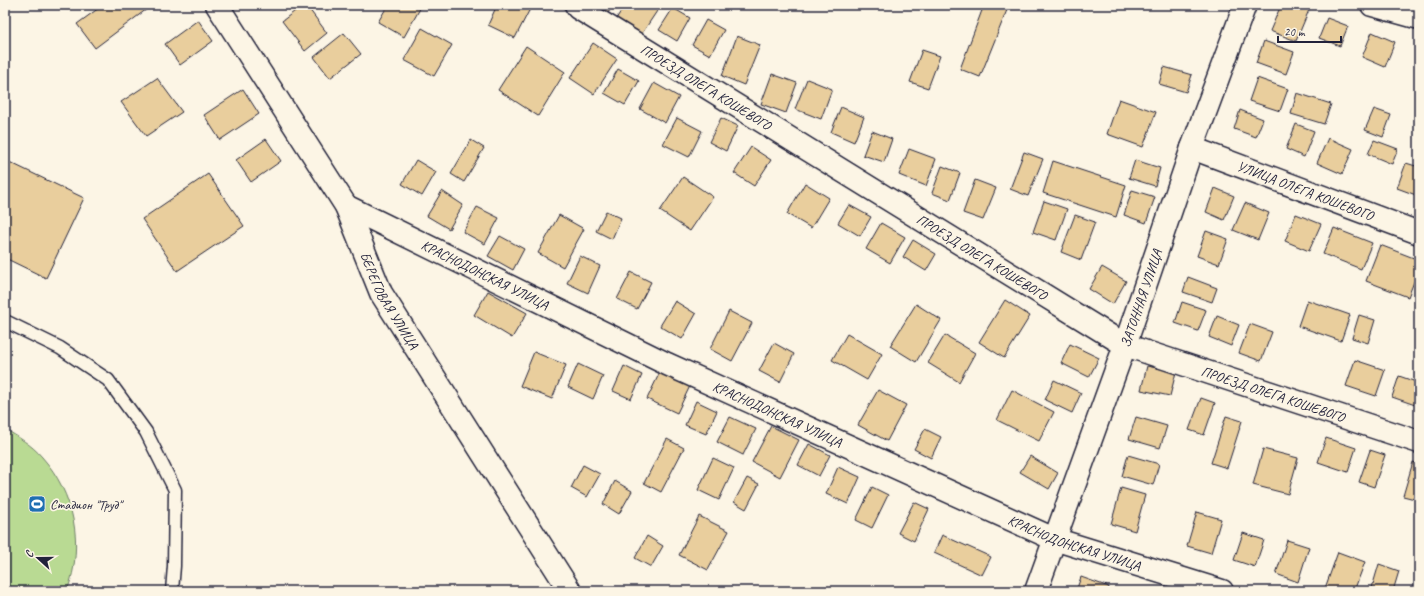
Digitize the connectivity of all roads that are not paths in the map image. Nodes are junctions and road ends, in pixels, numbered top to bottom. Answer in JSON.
{"nodes":[{"id":1,"x":217,"y":5,"type":"edge"},
{"id":2,"x":576,"y":5,"type":"edge"},
{"id":3,"x":1245,"y":5,"type":"edge"},
{"id":4,"x":1372,"y":5,"type":"edge"},
{"id":5,"x":1419,"y":18,"type":"edge"},
{"id":6,"x":1192,"y":148,"type":"junction"},
{"id":7,"x":346,"y":206,"type":"junction"},
{"id":8,"x":1419,"y":233,"type":"edge"},
{"id":9,"x":5,"y":321,"type":"edge"},
{"id":10,"x":1125,"y":345,"type":"junction"},
{"id":11,"x":1419,"y":442,"type":"edge"},
{"id":12,"x":1054,"y":539,"type":"junction"},
{"id":13,"x":172,"y":591,"type":"edge"},
{"id":14,"x":570,"y":591,"type":"edge"},
{"id":15,"x":1036,"y":591,"type":"edge"},
{"id":16,"x":1222,"y":591,"type":"edge"}],
"edges":[{"from":1,"to":7,"type":"street","name":"БЕРЕГОВАЯ УЛИЦА"},
{"from":2,"to":10,"type":"street","name":"ПРОЕЗД ОЛЕГА КОШЕВОГО"},
{"from":3,"to":6,"type":"street","name":"ЗАТОННАЯ УЛИЦА"},
{"from":4,"to":5,"type":"street"},
{"from":6,"to":8,"type":"street","name":"УЛИЦА ОЛЕГА КОШЕВОГО"},
{"from":6,"to":10,"type":"street","name":"ЗАТОННАЯ УЛИЦА"},
{"from":7,"to":12,"type":"street","name":"КРАСНОДОНСКАЯ УЛИЦА"},
{"from":7,"to":14,"type":"street","name":"БЕРЕГОВАЯ УЛИЦА"},
{"from":9,"to":13,"type":"lane"},
{"from":10,"to":11,"type":"street","name":"ПРОЕЗД ОЛЕГА КОШЕВОГО"},
{"from":10,"to":12,"type":"street","name":"ЗАТОННАЯ УЛИЦА"},
{"from":12,"to":15,"type":"street","name":"ЗАТОННАЯ УЛИЦА"},
{"from":12,"to":16,"type":"street","name":"КРАСНОДОНСКАЯ УЛИЦА"}]}
